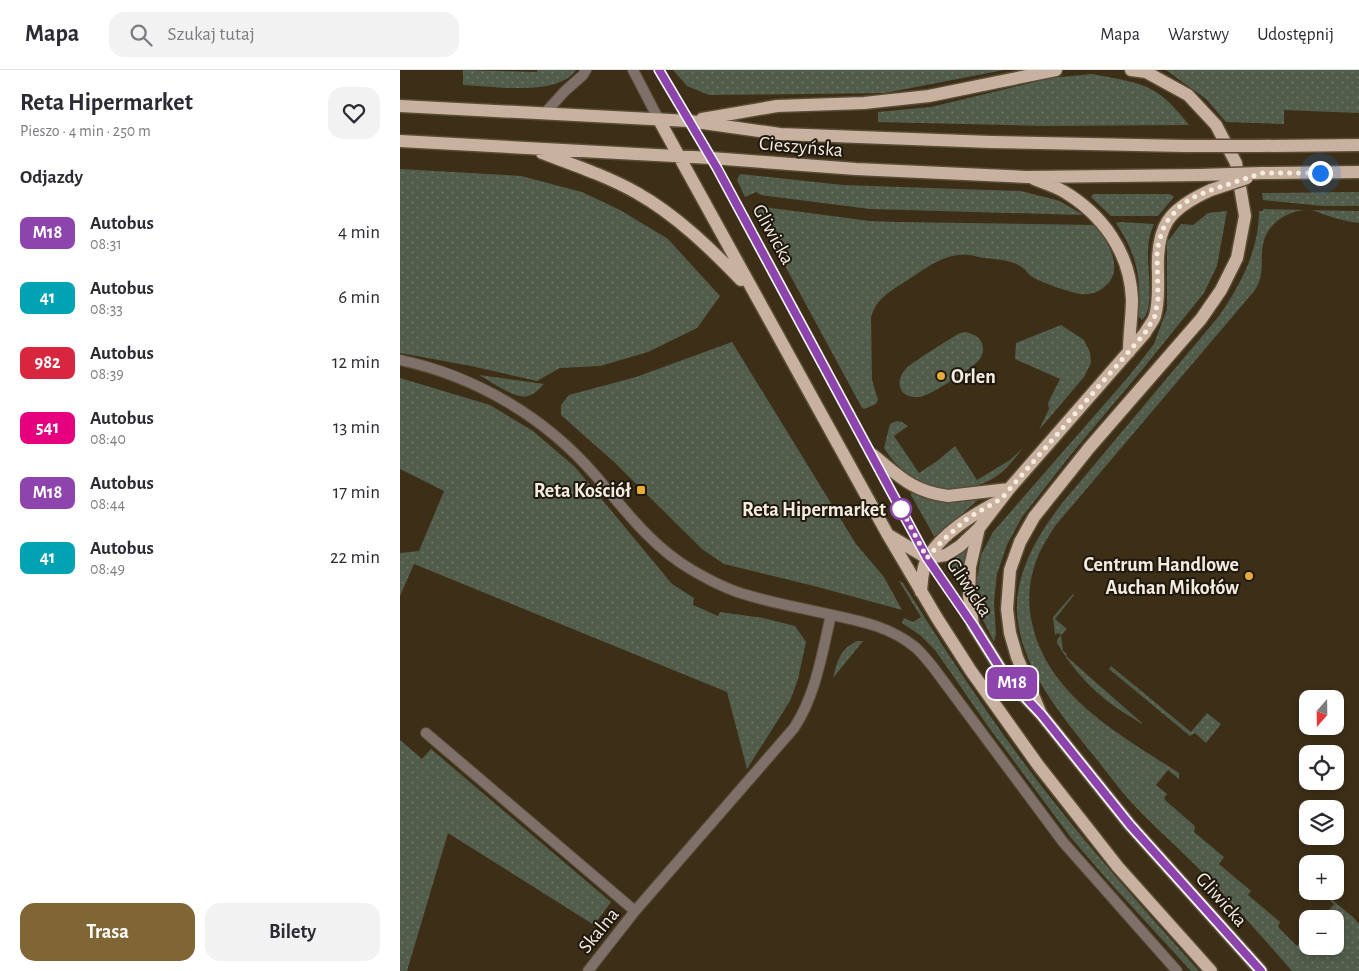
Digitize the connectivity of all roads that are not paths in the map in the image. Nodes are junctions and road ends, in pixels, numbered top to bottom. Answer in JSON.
{"nodes":[{"id":1,"x":586,"y":70,"type":"edge"},
{"id":2,"x":633,"y":70,"type":"edge"},
{"id":3,"x":659,"y":70,"type":"edge"},
{"id":4,"x":1056,"y":70,"type":"edge"},
{"id":5,"x":1131,"y":70,"type":"edge"},
{"id":6,"x":400,"y":106,"type":"edge"},
{"id":7,"x":544,"y":114,"type":"junction"},
{"id":8,"x":659,"y":120,"type":"junction"},
{"id":9,"x":689,"y":121,"type":"junction"},
{"id":10,"x":400,"y":141,"type":"edge"},
{"id":11,"x":1359,"y":145,"type":"edge"},
{"id":12,"x":532,"y":149,"type":"junction"},
{"id":13,"x":680,"y":156,"type":"junction"},
{"id":14,"x":711,"y":158,"type":"junction"},
{"id":15,"x":1359,"y":172,"type":"edge"},
{"id":16,"x":1262,"y":173,"type":"junction"},
{"id":17,"x":1027,"y":177,"type":"junction"},
{"id":18,"x":754,"y":293,"type":"junction"},
{"id":19,"x":1129,"y":352,"type":"junction"},
{"id":20,"x":400,"y":360,"type":"edge"},
{"id":21,"x":873,"y":455,"type":"junction"},
{"id":22,"x":1005,"y":494,"type":"junction"},
{"id":23,"x":979,"y":528,"type":"junction"},
{"id":24,"x":888,"y":535,"type":"junction"},
{"id":25,"x":927,"y":558,"type":"junction"},
{"id":26,"x":921,"y":592,"type":"junction"},
{"id":27,"x":831,"y":614,"type":"junction"},
{"id":28,"x":973,"y":625,"type":"junction"},
{"id":29,"x":1041,"y":714,"type":"junction"},
{"id":30,"x":426,"y":733,"type":"dead end"},
{"id":31,"x":635,"y":911,"type":"junction"},
{"id":32,"x":588,"y":971,"type":"edge"},
{"id":33,"x":1177,"y":971,"type":"edge"},
{"id":34,"x":1211,"y":971,"type":"edge"},
{"id":35,"x":1261,"y":971,"type":"edge"}],
"edges":[{"from":1,"to":7,"type":"street"},
{"from":2,"to":8,"type":"street"},
{"from":3,"to":9,"type":"street","name":"Gliwicka"},
{"from":4,"to":9,"type":"main road"},
{"from":5,"to":29,"type":"main road"},
{"from":6,"to":7,"type":"main road","name":"Cieszyńska"},
{"from":7,"to":8,"type":"main road","name":"Cieszyńska"},
{"from":8,"to":9,"type":"main road","name":"Cieszyńska"},
{"from":8,"to":13,"type":"main road"},
{"from":9,"to":11,"type":"main road","name":"Cieszyńska","bridge":true},
{"from":9,"to":14,"type":"street","name":"Gliwicka"},
{"from":10,"to":12,"type":"main road","name":"Cieszyńska"},
{"from":12,"to":13,"type":"main road","name":"Cieszyńska"},
{"from":12,"to":18,"type":"main road"},
{"from":13,"to":14,"type":"main road","name":"Cieszyńska"},
{"from":13,"to":18,"type":"main road"},
{"from":14,"to":17,"type":"main road","name":"Cieszyńska"},
{"from":14,"to":21,"type":"street","name":"Gliwicka"},
{"from":15,"to":16,"type":"main road"},
{"from":16,"to":17,"type":"main road","name":"Cieszyńska","bridge":true},
{"from":16,"to":19,"type":"main road","bridge":true},
{"from":17,"to":19,"type":"main road"},
{"from":18,"to":24,"type":"main road"},
{"from":19,"to":22,"type":"main road"},
{"from":20,"to":27,"type":"street"},
{"from":21,"to":22,"type":"main road"},
{"from":21,"to":25,"type":"street","name":"Gliwicka"},
{"from":22,"to":23,"type":"main road"},
{"from":22,"to":25,"type":"main road"},
{"from":23,"to":25,"type":"main road"},
{"from":23,"to":28,"type":"main road"},
{"from":24,"to":25,"type":"main road"},
{"from":24,"to":26,"type":"main road"},
{"from":25,"to":26,"type":"main road"},
{"from":25,"to":28,"type":"street","name":"Gliwicka"},
{"from":26,"to":34,"type":"main road"},
{"from":27,"to":31,"type":"street","name":"Skalna"},
{"from":27,"to":33,"type":"street"},
{"from":28,"to":29,"type":"main road","name":"Gliwicka"},
{"from":29,"to":35,"type":"main road","name":"Gliwicka"},
{"from":30,"to":31,"type":"street"},
{"from":31,"to":32,"type":"street","name":"Skalna"}]}
